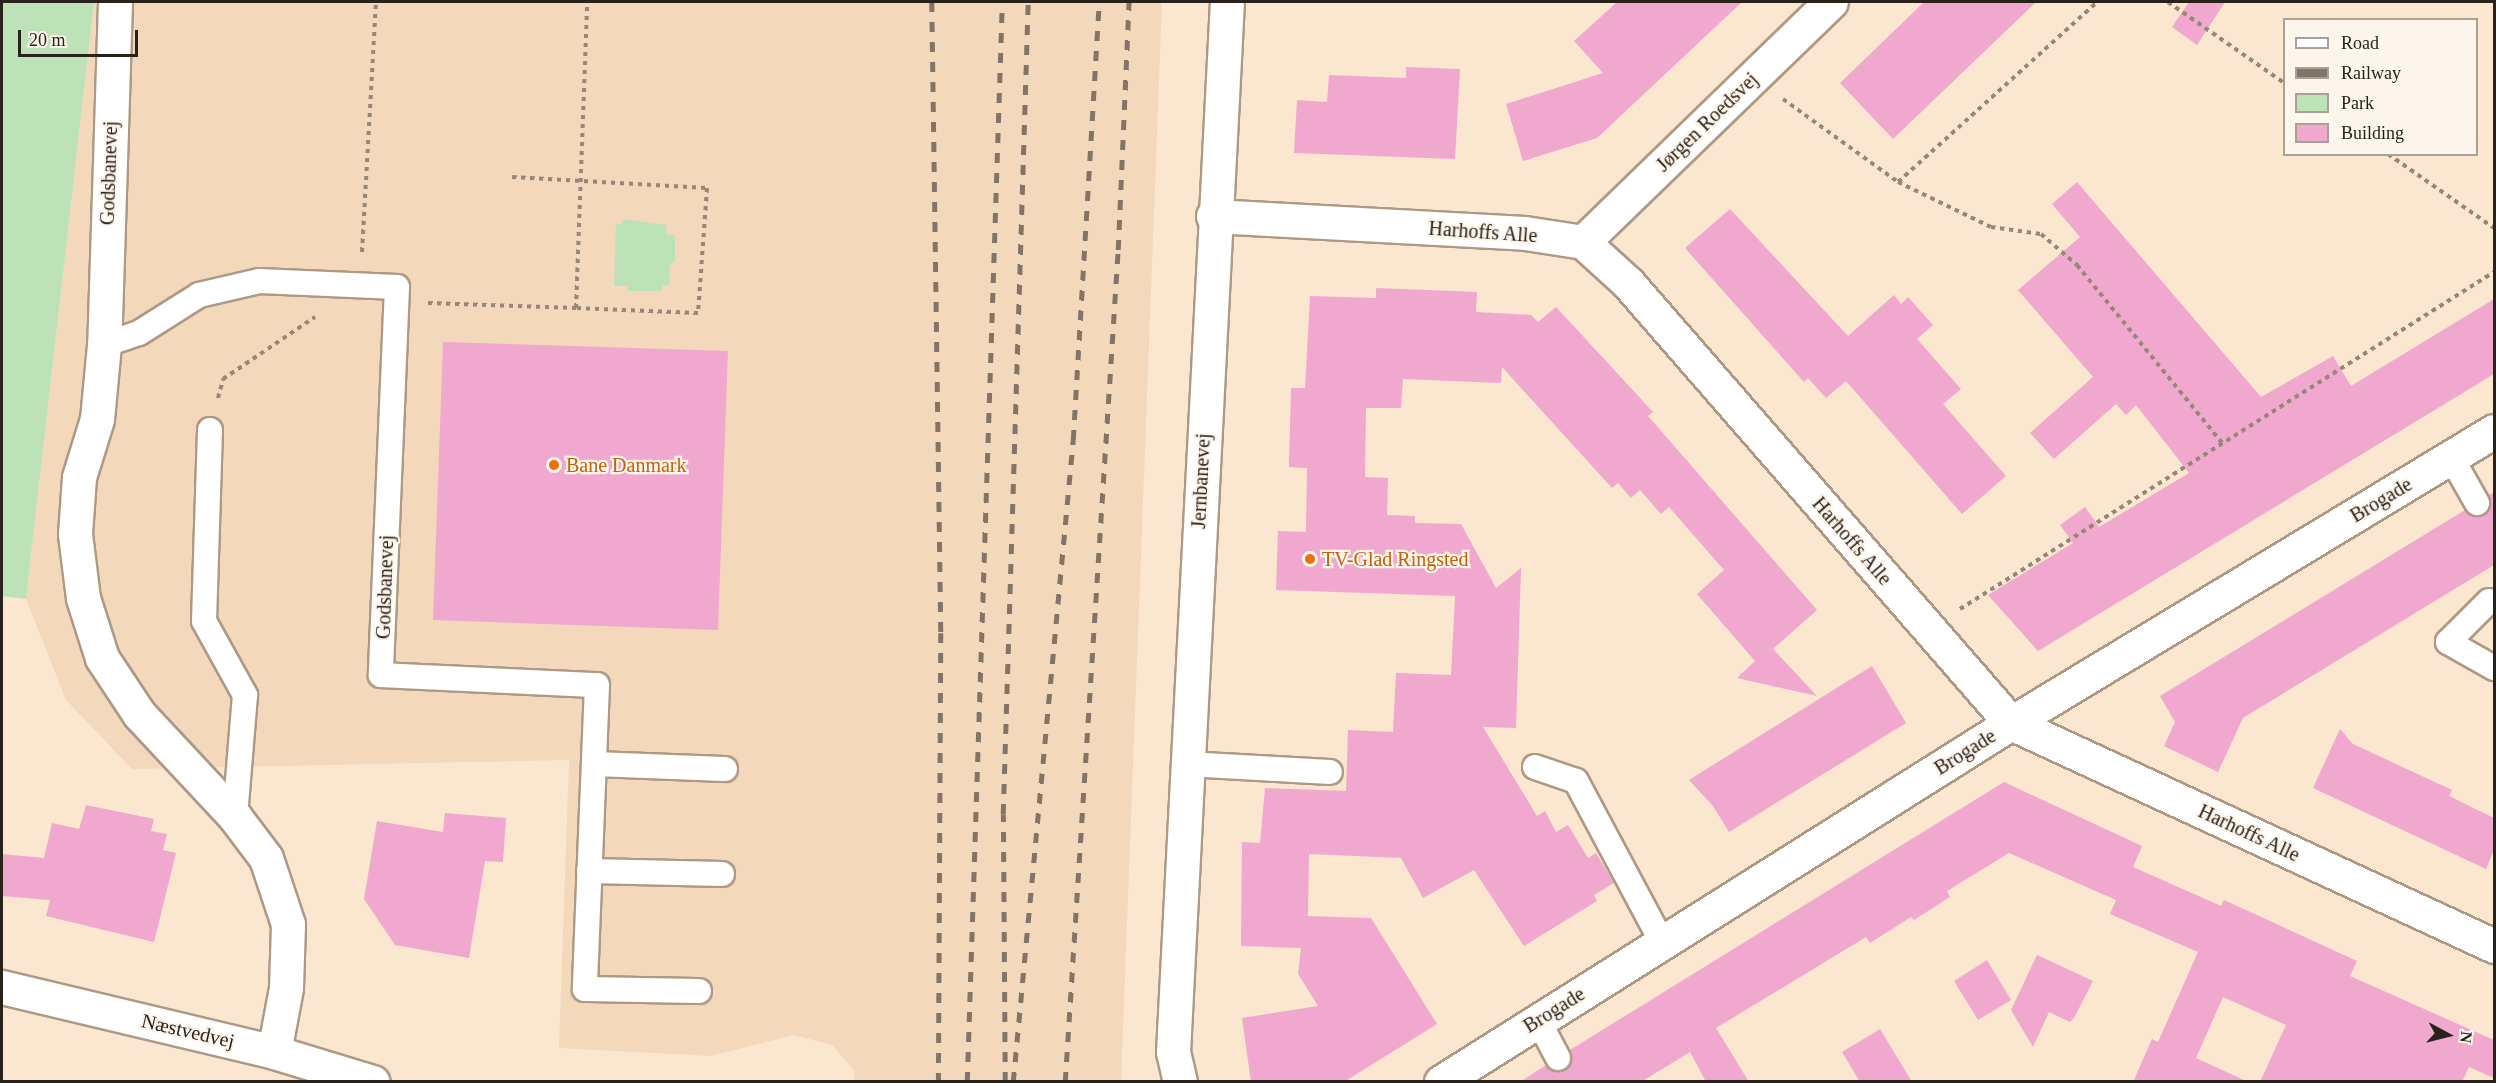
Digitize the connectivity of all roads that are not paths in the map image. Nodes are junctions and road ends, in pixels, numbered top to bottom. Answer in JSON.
{"nodes":[{"id":1,"x":115,"y":2,"type":"edge"},
{"id":2,"x":1227,"y":2,"type":"edge"},
{"id":3,"x":1831,"y":2,"type":"edge"},
{"id":4,"x":1213,"y":216,"type":"junction"},
{"id":5,"x":1583,"y":242,"type":"junction"},
{"id":6,"x":104,"y":345,"type":"junction"},
{"id":7,"x":210,"y":430,"type":"dead end"},
{"id":8,"x":2494,"y":431,"type":"edge"},
{"id":9,"x":2451,"y":457,"type":"junction"},
{"id":10,"x":2477,"y":503,"type":"dead end"},
{"id":11,"x":2489,"y":601,"type":"dead end"},
{"id":12,"x":2494,"y":669,"type":"edge"},
{"id":13,"x":2011,"y":723,"type":"junction"},
{"id":14,"x":594,"y":764,"type":"junction"},
{"id":15,"x":1187,"y":764,"type":"junction"},
{"id":16,"x":1535,"y":767,"type":"dead end"},
{"id":17,"x":725,"y":770,"type":"dead end"},
{"id":18,"x":1330,"y":772,"type":"dead end"},
{"id":19,"x":236,"y":817,"type":"junction"},
{"id":20,"x":589,"y":871,"type":"junction"},
{"id":21,"x":722,"y":874,"type":"dead end"},
{"id":22,"x":1662,"y":942,"type":"junction"},
{"id":23,"x":2494,"y":946,"type":"edge"},
{"id":24,"x":1178,"y":962,"type":"junction"},
{"id":25,"x":2,"y":987,"type":"edge"},
{"id":26,"x":699,"y":991,"type":"dead end"},
{"id":27,"x":1538,"y":1020,"type":"junction"},
{"id":28,"x":1558,"y":1058,"type":"dead end"},
{"id":29,"x":291,"y":1065,"type":"edge"},
{"id":30,"x":373,"y":1082,"type":"edge"},
{"id":31,"x":1180,"y":1082,"type":"edge"},
{"id":32,"x":1198,"y":1082,"type":"edge"},
{"id":33,"x":1441,"y":1082,"type":"edge"}],
"edges":[{"from":1,"to":6,"type":"street","name":"Godsbanevej"},
{"from":2,"to":4,"type":"street","name":"Jernbanevej"},
{"from":3,"to":5,"type":"street","name":"Jørgen Roedsvej"},
{"from":4,"to":5,"type":"street","name":"Harhoffs Alle"},
{"from":4,"to":15,"type":"street","name":"Jernbanevej"},
{"from":5,"to":13,"type":"street","name":"Harhoffs Alle"},
{"from":6,"to":14,"type":"lane","name":"Godsbanevej"},
{"from":6,"to":19,"type":"street","name":"Godsbanevej"},
{"from":7,"to":19,"type":"lane"},
{"from":8,"to":9,"type":"street","name":"Brogade"},
{"from":9,"to":10,"type":"lane"},
{"from":9,"to":13,"type":"street","name":"Brogade"},
{"from":11,"to":12,"type":"lane"},
{"from":13,"to":22,"type":"street","name":"Brogade"},
{"from":13,"to":23,"type":"street","name":"Harhoffs Alle"},
{"from":14,"to":17,"type":"lane"},
{"from":14,"to":20,"type":"lane","name":"Godsbanevej"},
{"from":15,"to":18,"type":"lane"},
{"from":15,"to":24,"type":"street","name":"Jernbanevej"},
{"from":16,"to":22,"type":"lane"},
{"from":19,"to":29,"type":"street","name":"Godsbanevej"},
{"from":20,"to":21,"type":"lane"},
{"from":20,"to":26,"type":"lane","name":"Godsbanevej"},
{"from":22,"to":27,"type":"street","name":"Brogade"},
{"from":24,"to":31,"type":"street","name":"Jernbanevej"},
{"from":24,"to":32,"type":"street","name":"Jernbanevej"},
{"from":25,"to":29,"type":"street","name":"Næstvedvej"},
{"from":27,"to":28,"type":"lane"},
{"from":27,"to":33,"type":"street","name":"Brogade"},
{"from":29,"to":30,"type":"street","name":"Næstvedvej"}]}
